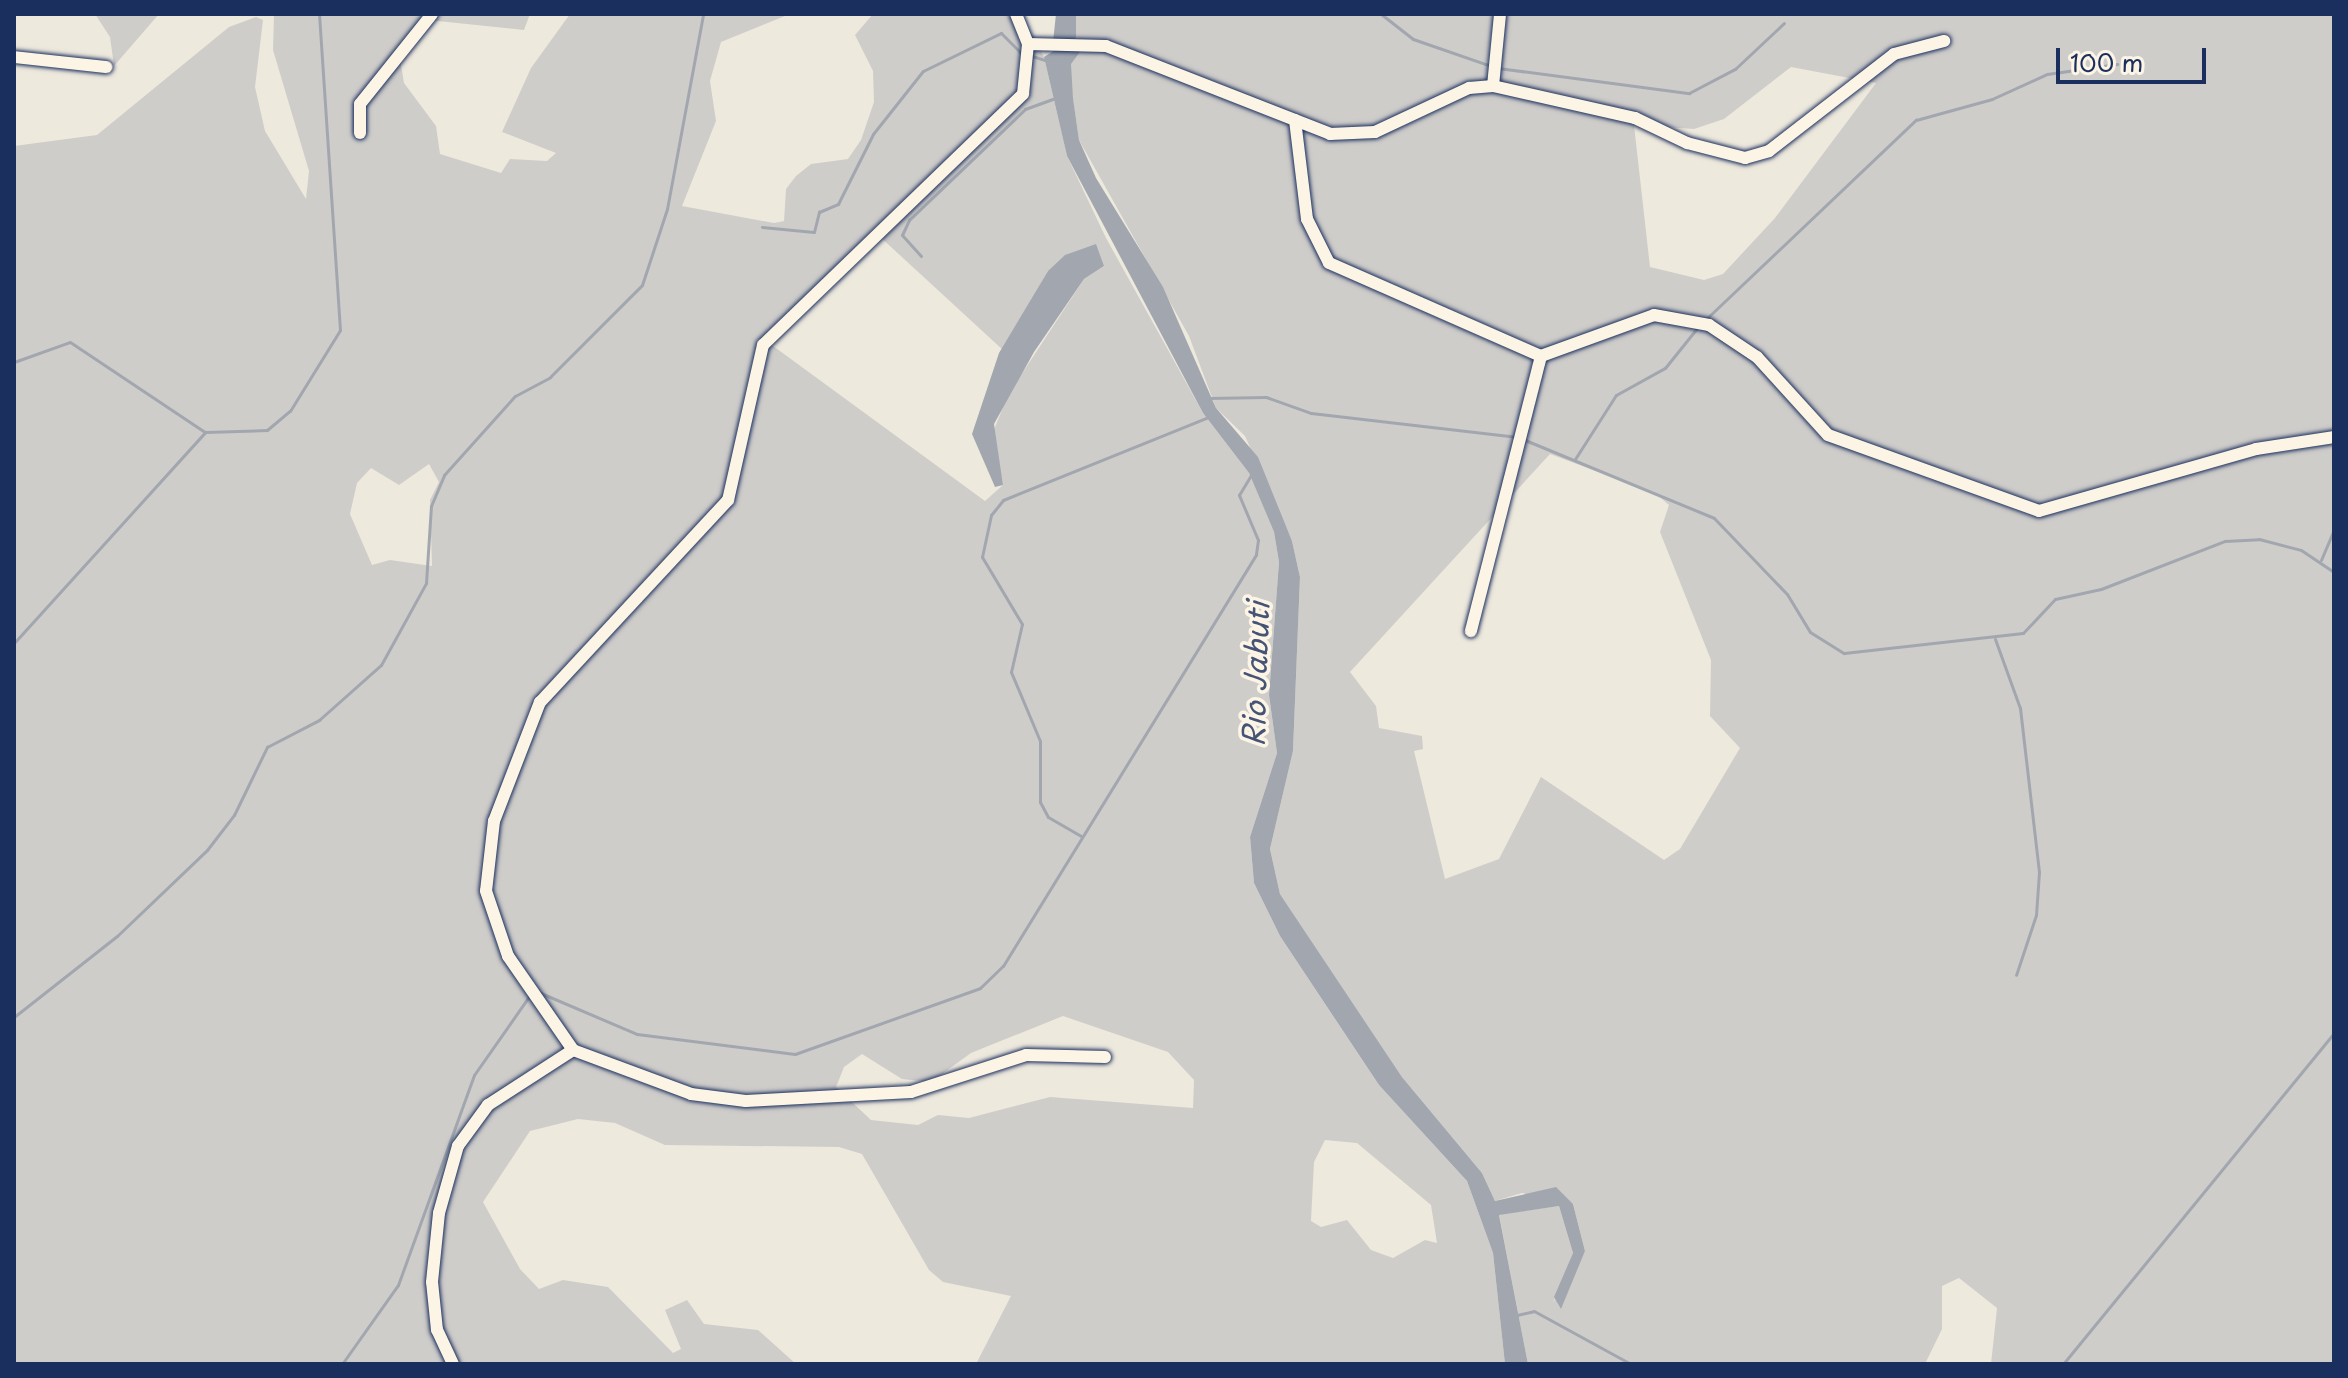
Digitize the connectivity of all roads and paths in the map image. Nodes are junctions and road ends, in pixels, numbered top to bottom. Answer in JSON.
{"nodes":[{"id":1,"x":432,"y":14,"type":"edge"},
{"id":2,"x":1016,"y":14,"type":"edge"},
{"id":3,"x":1500,"y":14,"type":"edge"},
{"id":4,"x":1944,"y":41,"type":"dead end"},
{"id":5,"x":1028,"y":44,"type":"junction"},
{"id":6,"x":14,"y":57,"type":"edge"},
{"id":7,"x":106,"y":67,"type":"dead end"},
{"id":8,"x":1493,"y":86,"type":"junction"},
{"id":9,"x":1295,"y":120,"type":"junction"},
{"id":10,"x":360,"y":133,"type":"dead end"},
{"id":11,"x":1541,"y":356,"type":"junction"},
{"id":12,"x":2334,"y":437,"type":"edge"},
{"id":13,"x":1471,"y":631,"type":"dead end"},
{"id":14,"x":573,"y":1050,"type":"junction"},
{"id":15,"x":1105,"y":1057,"type":"dead end"},
{"id":16,"x":453,"y":1364,"type":"edge"}],
"edges":[{"from":1,"to":10,"type":"street"},
{"from":2,"to":5,"type":"street"},
{"from":3,"to":8,"type":"street"},
{"from":4,"to":8,"type":"street"},
{"from":5,"to":9,"type":"street"},
{"from":5,"to":14,"type":"street"},
{"from":6,"to":7,"type":"street"},
{"from":8,"to":9,"type":"street"},
{"from":9,"to":11,"type":"street"},
{"from":11,"to":12,"type":"street"},
{"from":11,"to":13,"type":"street"},
{"from":14,"to":15,"type":"street"},
{"from":14,"to":16,"type":"street"}]}
